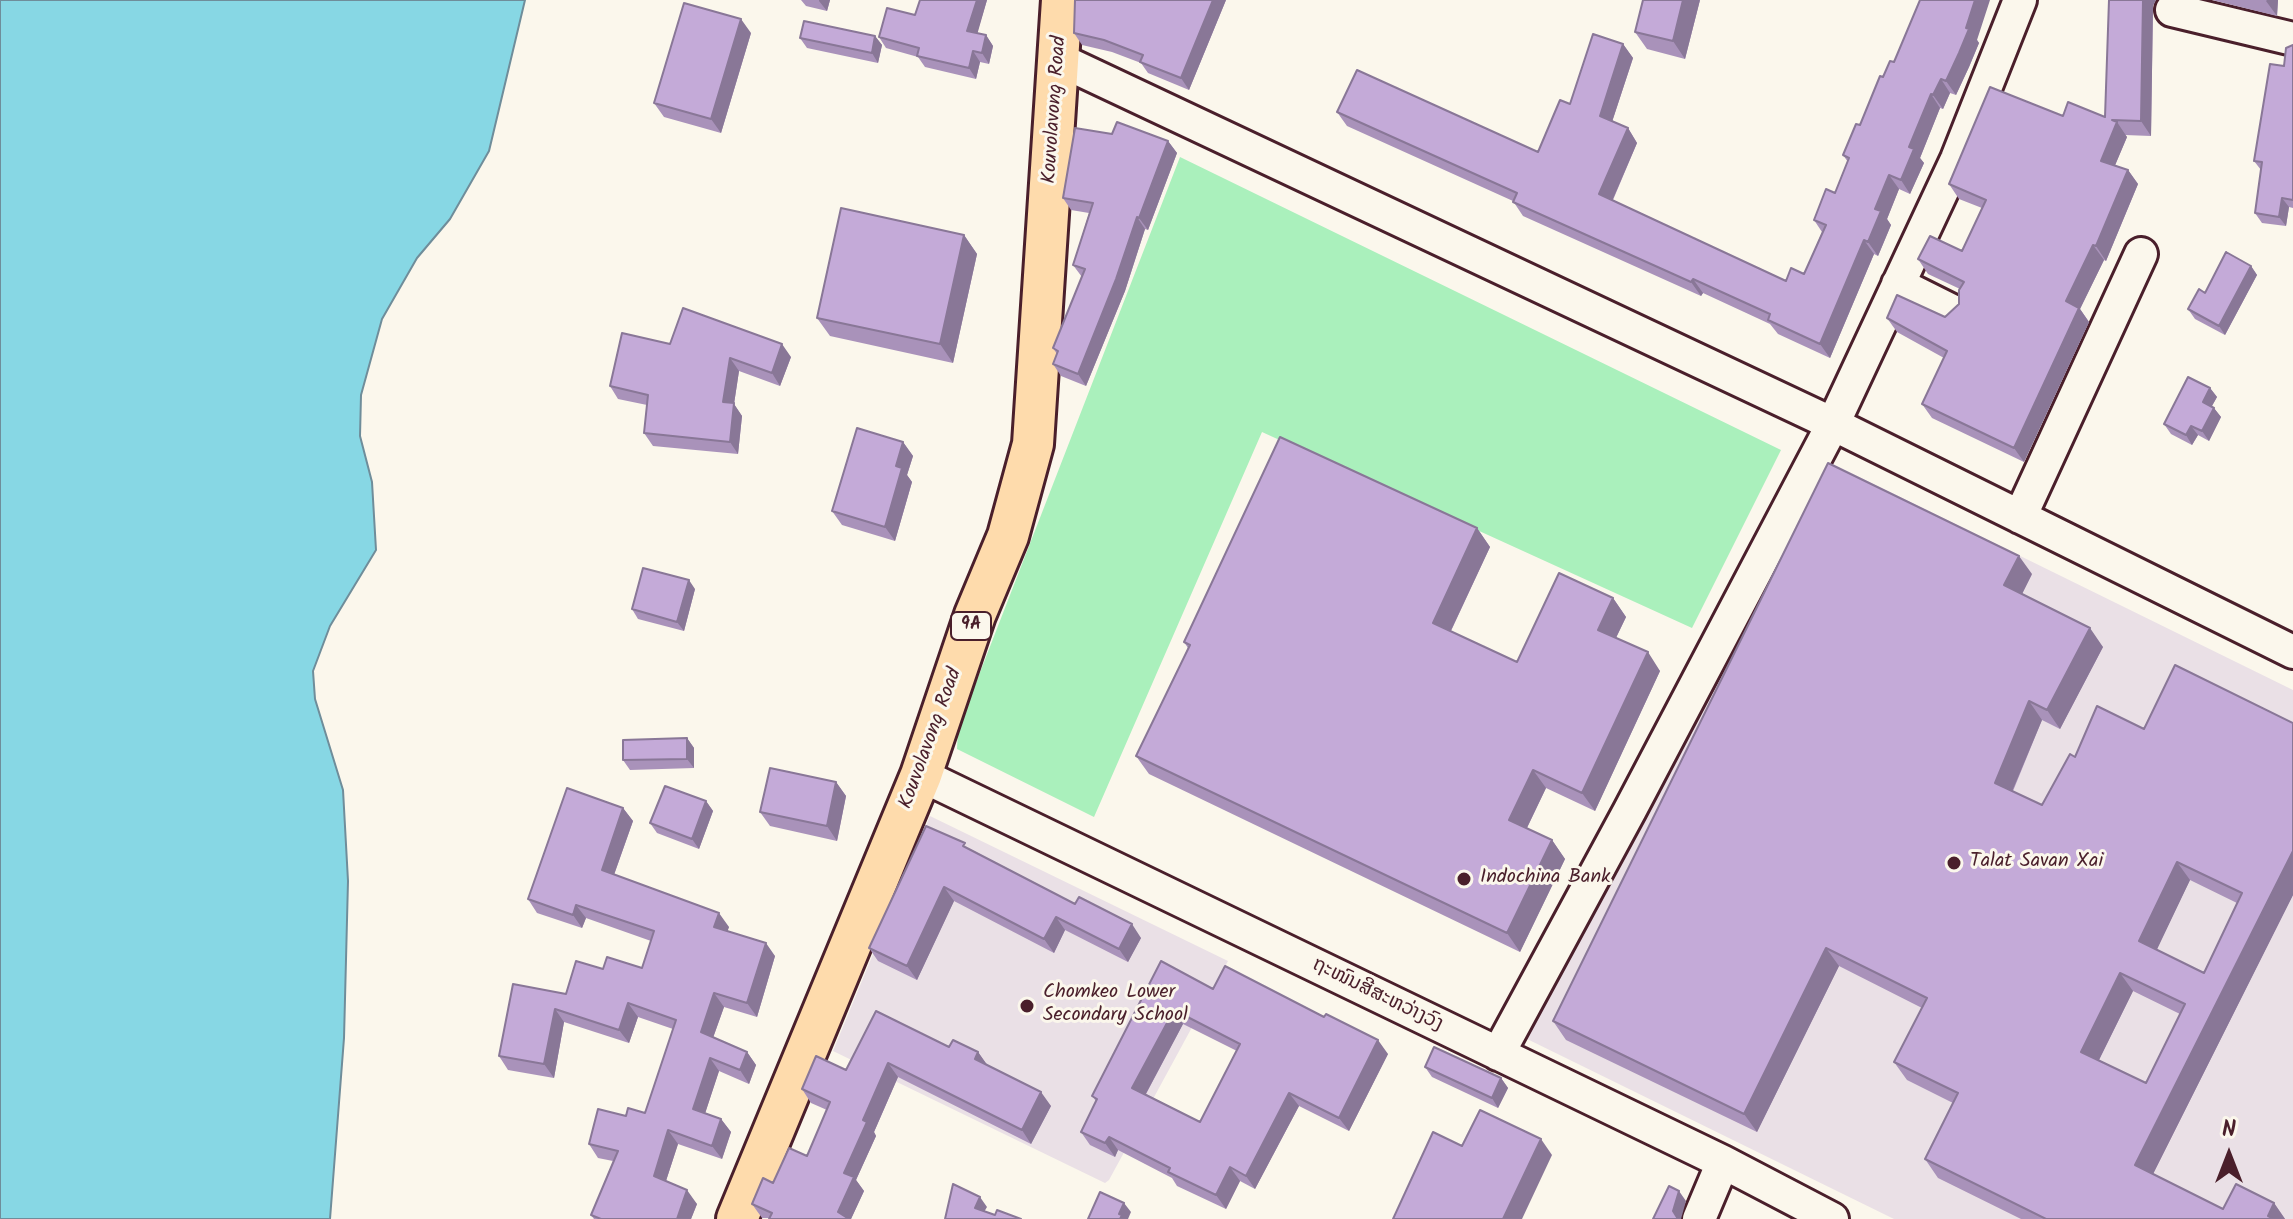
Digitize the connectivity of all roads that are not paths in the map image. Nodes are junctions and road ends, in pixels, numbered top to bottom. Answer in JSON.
{"nodes":[{"id":1,"x":1062,"y":0,"type":"edge"},
{"id":2,"x":2020,"y":0,"type":"edge"},
{"id":3,"x":2172,"y":10,"type":"dead end"},
{"id":4,"x":2293,"y":39,"type":"edge"},
{"id":5,"x":1060,"y":60,"type":"junction"},
{"id":6,"x":2141,"y":254,"type":"dead end"},
{"id":7,"x":1898,"y":284,"type":"junction"},
{"id":8,"x":1952,"y":311,"type":"edge"},
{"id":9,"x":1833,"y":424,"type":"junction"},
{"id":10,"x":2020,"y":517,"type":"junction"},
{"id":11,"x":2293,"y":652,"type":"edge"},
{"id":12,"x":921,"y":775,"type":"junction"},
{"id":13,"x":1498,"y":1054,"type":"junction"},
{"id":14,"x":1723,"y":1162,"type":"junction"},
{"id":15,"x":737,"y":1219,"type":"edge"},
{"id":16,"x":1699,"y":1219,"type":"edge"},
{"id":17,"x":1832,"y":1219,"type":"edge"}],
"edges":[{"from":1,"to":5,"type":"main road","name":"Kouvolavong Road","number":"9A"},
{"from":2,"to":7,"type":"street"},
{"from":3,"to":4,"type":"street"},
{"from":5,"to":9,"type":"street"},
{"from":5,"to":12,"type":"main road","name":"Kouvolavong Road","number":"9A"},
{"from":6,"to":10,"type":"street"},
{"from":7,"to":8,"type":"street"},
{"from":7,"to":9,"type":"street"},
{"from":9,"to":10,"type":"street"},
{"from":9,"to":13,"type":"street"},
{"from":10,"to":11,"type":"street"},
{"from":12,"to":13,"type":"street","name":"ຖະໜົນສີສະຫວ່າງວົງ"},
{"from":12,"to":15,"type":"main road","name":"Kouvolavong Road","number":"9A"},
{"from":13,"to":14,"type":"street","name":"ຖະໜົນສີສະຫວ່າງວົງ"},
{"from":14,"to":16,"type":"street"},
{"from":14,"to":17,"type":"street","name":"ຖະໜົນສີສະຫວ່າງວົງ"}]}
